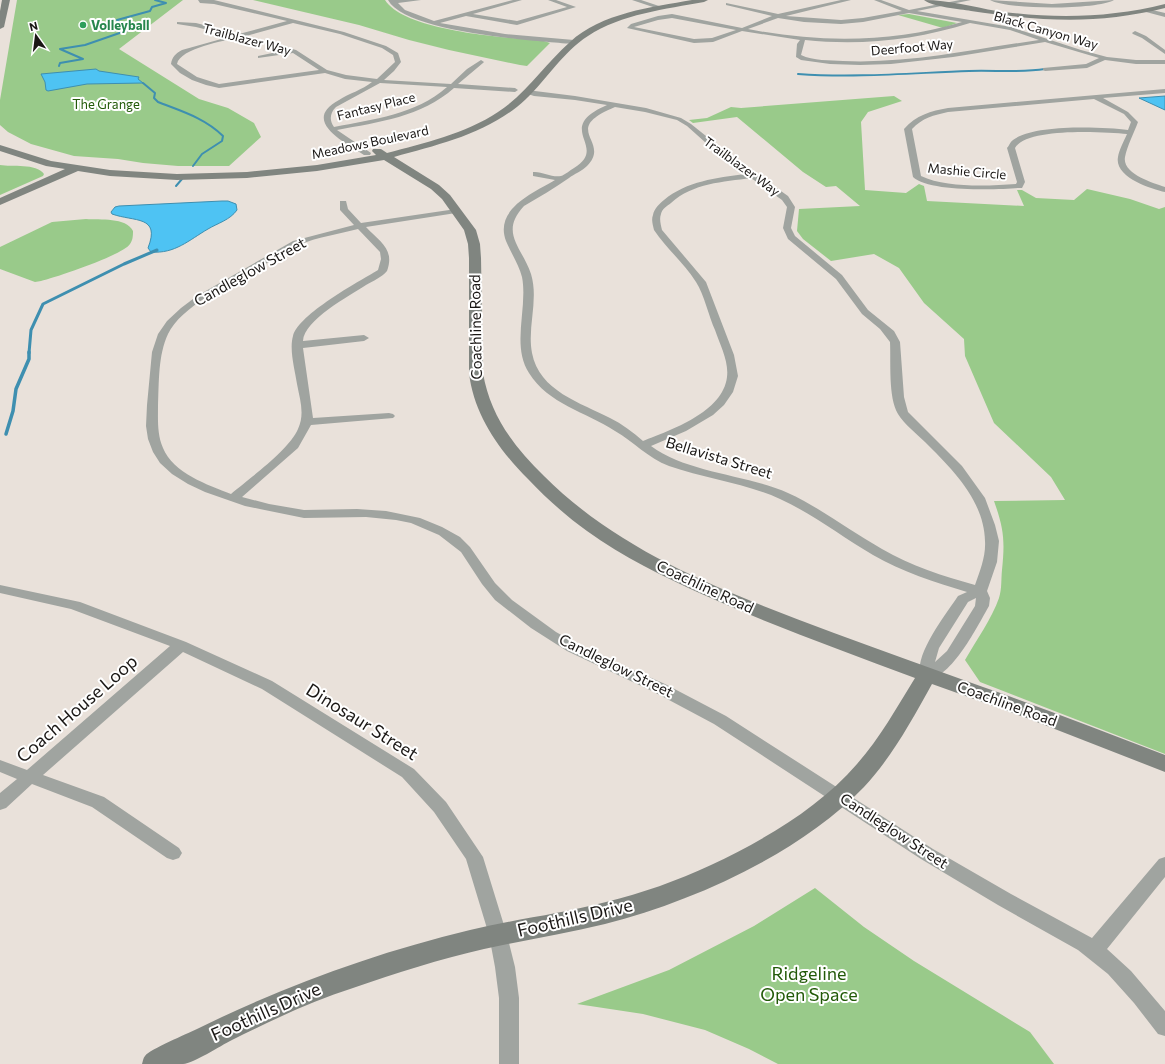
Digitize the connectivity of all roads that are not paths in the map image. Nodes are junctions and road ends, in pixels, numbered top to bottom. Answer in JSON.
{"nodes":[{"id":1,"x":6,"y":0,"type":"edge"},
{"id":2,"x":418,"y":0,"type":"edge"},
{"id":3,"x":519,"y":0,"type":"edge"},
{"id":4,"x":551,"y":0,"type":"edge"},
{"id":5,"x":635,"y":0,"type":"edge"},
{"id":6,"x":688,"y":0,"type":"edge"},
{"id":7,"x":704,"y":0,"type":"edge"},
{"id":8,"x":848,"y":0,"type":"edge"},
{"id":9,"x":877,"y":0,"type":"edge"},
{"id":10,"x":928,"y":0,"type":"edge"},
{"id":11,"x":939,"y":0,"type":"edge"},
{"id":12,"x":968,"y":0,"type":"edge"},
{"id":13,"x":993,"y":0,"type":"edge"},
{"id":14,"x":1111,"y":0,"type":"edge"},
{"id":15,"x":200,"y":1,"type":"edge"},
{"id":16,"x":392,"y":1,"type":"edge"},
{"id":17,"x":738,"y":1,"type":"edge"},
{"id":18,"x":947,"y":4,"type":"junction"},
{"id":19,"x":656,"y":6,"type":"junction"},
{"id":20,"x":1165,"y":6,"type":"edge"},
{"id":21,"x":1148,"y":11,"type":"junction"},
{"id":22,"x":908,"y":12,"type":"junction"},
{"id":23,"x":466,"y":14,"type":"junction"},
{"id":24,"x":1165,"y":14,"type":"edge"},
{"id":25,"x":778,"y":16,"type":"junction"},
{"id":26,"x":618,"y":20,"type":"junction"},
{"id":27,"x":292,"y":22,"type":"junction"},
{"id":28,"x":968,"y":22,"type":"junction"},
{"id":29,"x":179,"y":23,"type":"dead end"},
{"id":30,"x":434,"y":23,"type":"junction"},
{"id":31,"x":0,"y":27,"type":"edge"},
{"id":32,"x":742,"y":29,"type":"junction"},
{"id":33,"x":1135,"y":33,"type":"dead end"},
{"id":34,"x":239,"y":35,"type":"junction"},
{"id":35,"x":803,"y":40,"type":"junction"},
{"id":36,"x":1046,"y":40,"type":"junction"},
{"id":37,"x":563,"y":42,"type":"junction"},
{"id":38,"x":574,"y":42,"type":"junction"},
{"id":39,"x":294,"y":51,"type":"junction"},
{"id":40,"x":1165,"y":52,"type":"edge"},
{"id":41,"x":260,"y":57,"type":"dead end"},
{"id":42,"x":1104,"y":58,"type":"junction"},
{"id":43,"x":481,"y":62,"type":"dead end"},
{"id":44,"x":543,"y":62,"type":"dead end"},
{"id":45,"x":1165,"y":62,"type":"edge"},
{"id":46,"x":1045,"y":69,"type":"dead end"},
{"id":47,"x":326,"y":71,"type":"junction"},
{"id":48,"x":378,"y":81,"type":"junction"},
{"id":49,"x":528,"y":81,"type":"junction"},
{"id":50,"x":452,"y":87,"type":"junction"},
{"id":51,"x":514,"y":91,"type":"junction"},
{"id":52,"x":1165,"y":91,"type":"edge"},
{"id":53,"x":1095,"y":97,"type":"junction"},
{"id":54,"x":614,"y":105,"type":"junction"},
{"id":55,"x":333,"y":129,"type":"junction"},
{"id":56,"x":1131,"y":132,"type":"junction"},
{"id":57,"x":3,"y":144,"type":"edge"},
{"id":58,"x":375,"y":155,"type":"junction"},
{"id":59,"x":86,"y":163,"type":"junction"},
{"id":60,"x":75,"y":168,"type":"junction"},
{"id":61,"x":536,"y":174,"type":"dead end"},
{"id":62,"x":752,"y":175,"type":"junction"},
{"id":63,"x":563,"y":179,"type":"junction"},
{"id":64,"x":1165,"y":190,"type":"edge"},
{"id":65,"x":0,"y":202,"type":"edge"},
{"id":66,"x":343,"y":203,"type":"dead end"},
{"id":67,"x":456,"y":211,"type":"junction"},
{"id":68,"x":359,"y":226,"type":"junction"},
{"id":69,"x":364,"y":338,"type":"dead end"},
{"id":70,"x":298,"y":345,"type":"junction"},
{"id":71,"x":389,"y":416,"type":"dead end"},
{"id":72,"x":307,"y":422,"type":"junction"},
{"id":73,"x":642,"y":445,"type":"junction"},
{"id":74,"x":234,"y":498,"type":"junction"},
{"id":75,"x":0,"y":589,"type":"edge"},
{"id":76,"x":980,"y":591,"type":"junction"},
{"id":77,"x":181,"y":645,"type":"junction"},
{"id":78,"x":927,"y":675,"type":"junction"},
{"id":79,"x":1165,"y":764,"type":"edge"},
{"id":80,"x":0,"y":766,"type":"edge"},
{"id":81,"x":28,"y":777,"type":"junction"},
{"id":82,"x":840,"y":796,"type":"junction"},
{"id":83,"x":0,"y":803,"type":"edge"},
{"id":84,"x":172,"y":853,"type":"dead end"},
{"id":85,"x":1165,"y":864,"type":"edge"},
{"id":86,"x":498,"y":935,"type":"junction"},
{"id":87,"x":1094,"y":950,"type":"junction"},
{"id":88,"x":1165,"y":1027,"type":"edge"},
{"id":89,"x":156,"y":1064,"type":"edge"},
{"id":90,"x":509,"y":1064,"type":"edge"}],
"edges":[{"from":1,"to":31,"type":"main road"},
{"from":2,"to":16,"type":"street"},
{"from":3,"to":23,"type":"street"},
{"from":4,"to":23,"type":"street"},
{"from":5,"to":19,"type":"street"},
{"from":6,"to":19,"type":"main road"},
{"from":7,"to":26,"type":"main road","name":"Meadows Boulevard"},
{"from":8,"to":25,"type":"street"},
{"from":9,"to":22,"type":"street","name":"Black Canyon Way"},
{"from":10,"to":18,"type":"main road"},
{"from":11,"to":18,"type":"main road"},
{"from":12,"to":18,"type":"street"},
{"from":13,"to":14,"type":"street"},
{"from":15,"to":27,"type":"street"},
{"from":16,"to":30,"type":"street"},
{"from":17,"to":25,"type":"street"},
{"from":18,"to":21,"type":"main road"},
{"from":18,"to":22,"type":"street"},
{"from":19,"to":26,"type":"main road"},
{"from":19,"to":37,"type":"main road"},
{"from":20,"to":21,"type":"main road"},
{"from":21,"to":24,"type":"street"},
{"from":22,"to":25,"type":"street"},
{"from":22,"to":28,"type":"street","name":"Black Canyon Way"},
{"from":23,"to":30,"type":"street"},
{"from":25,"to":32,"type":"street"},
{"from":26,"to":38,"type":"main road","name":"Meadows Boulevard"},
{"from":27,"to":34,"type":"street"},
{"from":27,"to":48,"type":"street"},
{"from":28,"to":35,"type":"street"},
{"from":28,"to":36,"type":"street","name":"Black Canyon Way"},
{"from":29,"to":34,"type":"street","name":"Trailblazer Way"},
{"from":30,"to":37,"type":"street"},
{"from":32,"to":32,"type":"street"},
{"from":32,"to":35,"type":"street"},
{"from":33,"to":40,"type":"street"},
{"from":34,"to":39,"type":"street","name":"Trailblazer Way"},
{"from":34,"to":47,"type":"street"},
{"from":35,"to":36,"type":"street","name":"Deerfoot Way"},
{"from":36,"to":42,"type":"street","name":"Black Canyon Way"},
{"from":37,"to":38,"type":"street"},
{"from":37,"to":44,"type":"main road"},
{"from":38,"to":49,"type":"main road","name":"Meadows Boulevard"},
{"from":39,"to":41,"type":"street"},
{"from":39,"to":47,"type":"street","name":"Trailblazer Way"},
{"from":42,"to":45,"type":"street","name":"Black Canyon Way"},
{"from":42,"to":46,"type":"street"},
{"from":43,"to":50,"type":"street","name":"Fantasy Place"},
{"from":47,"to":48,"type":"street","name":"Trailblazer Way"},
{"from":48,"to":50,"type":"street","name":"Trailblazer Way"},
{"from":48,"to":55,"type":"street"},
{"from":49,"to":51,"type":"main road","name":"Meadows Boulevard"},
{"from":49,"to":54,"type":"street","name":"Trailblazer Way"},
{"from":49,"to":58,"type":"main road","name":"Meadows Boulevard"},
{"from":50,"to":51,"type":"street","name":"Trailblazer Way"},
{"from":50,"to":55,"type":"street","name":"Fantasy Place"},
{"from":51,"to":58,"type":"main road","name":"Meadows Boulevard"},
{"from":52,"to":53,"type":"street","name":"Mashie Circle"},
{"from":53,"to":56,"type":"street"},
{"from":53,"to":56,"type":"street","name":"Mashie Circle"},
{"from":54,"to":62,"type":"street","name":"Trailblazer Way"},
{"from":54,"to":63,"type":"street","name":"Bellavista Street"},
{"from":55,"to":58,"type":"street"},
{"from":56,"to":64,"type":"street"},
{"from":57,"to":59,"type":"main road","name":"Meadows Boulevard"},
{"from":57,"to":60,"type":"main road","name":"Meadows Boulevard"},
{"from":58,"to":59,"type":"main road","name":"Meadows Boulevard"},
{"from":58,"to":60,"type":"main road","name":"Meadows Boulevard"},
{"from":58,"to":67,"type":"main road","name":"Coachline Road"},
{"from":59,"to":60,"type":"main road"},
{"from":60,"to":65,"type":"main road"},
{"from":61,"to":63,"type":"street"},
{"from":62,"to":73,"type":"street"},
{"from":62,"to":76,"type":"street","name":"Trailblazer Way"},
{"from":63,"to":73,"type":"street","name":"Bellavista Street"},
{"from":66,"to":68,"type":"street"},
{"from":67,"to":68,"type":"street","name":"Candleglow Street"},
{"from":67,"to":78,"type":"main road","name":"Coachline Road"},
{"from":68,"to":70,"type":"street"},
{"from":68,"to":74,"type":"street","name":"Candleglow Street"},
{"from":69,"to":70,"type":"street"},
{"from":70,"to":72,"type":"street"},
{"from":71,"to":72,"type":"street"},
{"from":72,"to":74,"type":"street"},
{"from":73,"to":76,"type":"street","name":"Bellavista Street"},
{"from":74,"to":82,"type":"street","name":"Candleglow Street"},
{"from":75,"to":77,"type":"street","name":"Dinosaur Street"},
{"from":76,"to":78,"type":"street"},
{"from":76,"to":78,"type":"street","name":"Trailblazer Way"},
{"from":77,"to":81,"type":"street","name":"Coach House Loop"},
{"from":77,"to":86,"type":"street","name":"Dinosaur Street"},
{"from":78,"to":79,"type":"main road","name":"Coachline Road"},
{"from":78,"to":82,"type":"main road","name":"Foothills Drive"},
{"from":80,"to":81,"type":"street"},
{"from":81,"to":83,"type":"street","name":"Coach House Loop"},
{"from":81,"to":84,"type":"street"},
{"from":82,"to":86,"type":"main road","name":"Foothills Drive"},
{"from":82,"to":87,"type":"street","name":"Candleglow Street"},
{"from":85,"to":87,"type":"street"},
{"from":86,"to":89,"type":"main road","name":"Foothills Drive"},
{"from":86,"to":90,"type":"street","name":"Dinosaur Street"},
{"from":87,"to":88,"type":"street","name":"Candleglow Street"}]}
